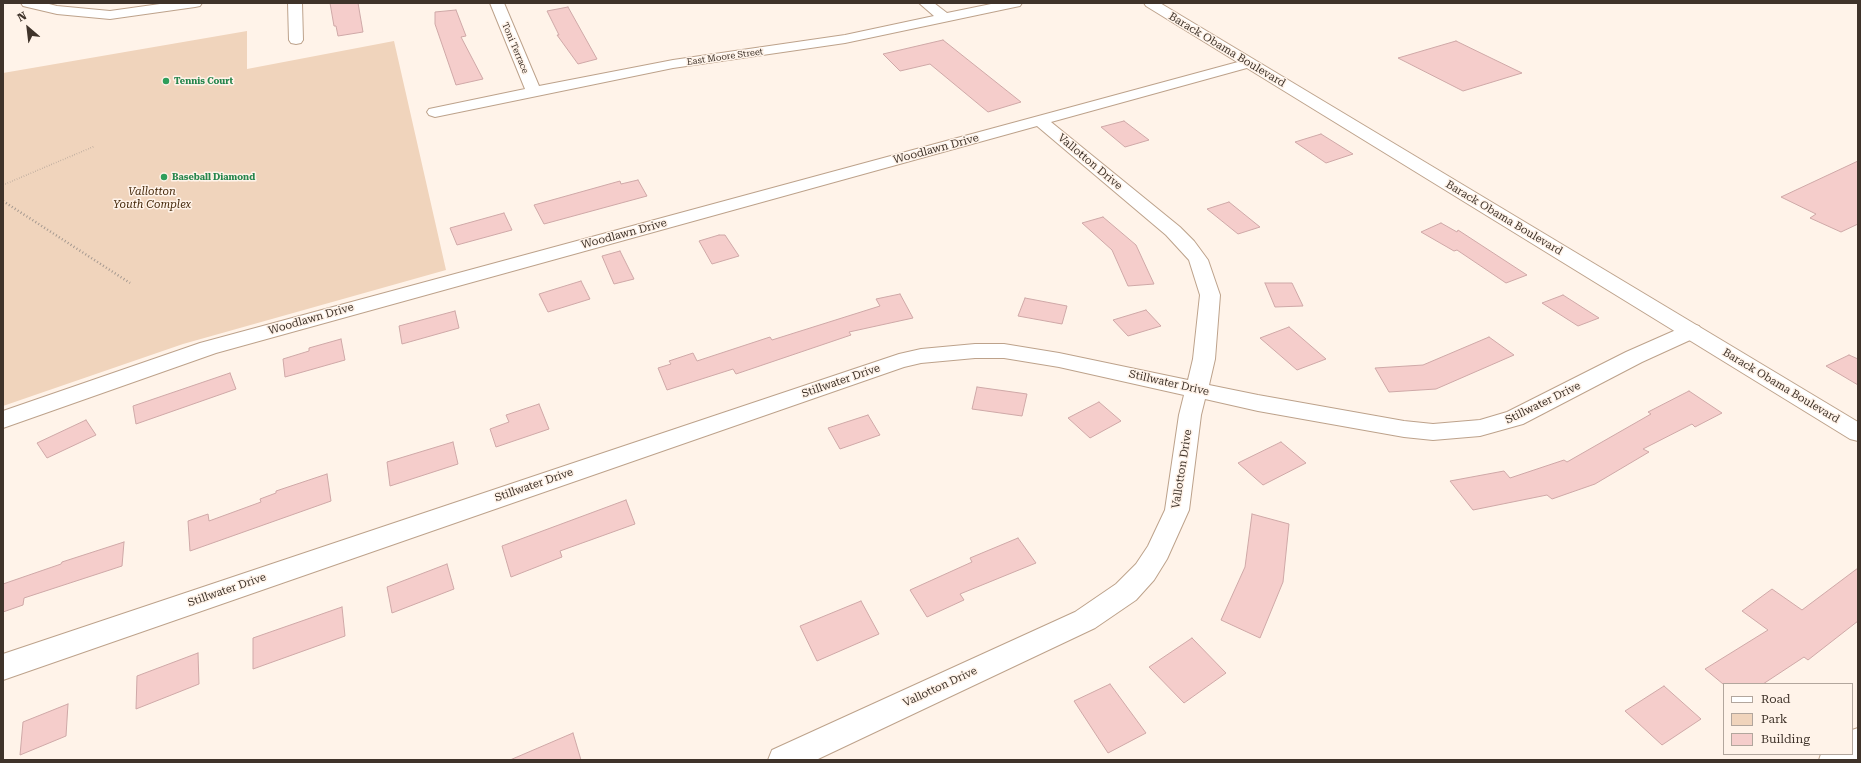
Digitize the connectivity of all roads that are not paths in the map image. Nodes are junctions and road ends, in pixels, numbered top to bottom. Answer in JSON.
{"nodes":[{"id":1,"x":28,"y":3,"type":"edge"},
{"id":2,"x":195,"y":3,"type":"edge"},
{"id":3,"x":295,"y":3,"type":"edge"},
{"id":4,"x":496,"y":3,"type":"edge"},
{"id":5,"x":926,"y":3,"type":"edge"},
{"id":6,"x":1015,"y":3,"type":"edge"},
{"id":7,"x":1151,"y":3,"type":"edge"},
{"id":8,"x":944,"y":18,"type":"junction"},
{"id":9,"x":296,"y":40,"type":"dead end"},
{"id":10,"x":1249,"y":63,"type":"junction"},
{"id":11,"x":534,"y":92,"type":"junction"},
{"id":12,"x":435,"y":112,"type":"dead end"},
{"id":13,"x":1040,"y":121,"type":"junction"},
{"id":14,"x":1692,"y":331,"type":"junction"},
{"id":15,"x":1196,"y":390,"type":"junction"},
{"id":16,"x":3,"y":420,"type":"edge"},
{"id":17,"x":1858,"y":433,"type":"edge"},
{"id":18,"x":3,"y":667,"type":"edge"},
{"id":19,"x":783,"y":760,"type":"edge"}],
"edges":[{"from":1,"to":2,"type":"street"},
{"from":3,"to":9,"type":"street"},
{"from":4,"to":11,"type":"street","name":"Toni Terrace"},
{"from":5,"to":8,"type":"street"},
{"from":6,"to":8,"type":"street","name":"East Moore Street"},
{"from":7,"to":10,"type":"street","name":"Barack Obama Boulevard"},
{"from":8,"to":11,"type":"street","name":"East Moore Street"},
{"from":10,"to":13,"type":"street","name":"Woodlawn Drive"},
{"from":10,"to":14,"type":"street","name":"Barack Obama Boulevard"},
{"from":11,"to":12,"type":"street","name":"East Moore Street"},
{"from":13,"to":15,"type":"street","name":"Vallotton Drive"},
{"from":13,"to":16,"type":"street","name":"Woodlawn Drive"},
{"from":14,"to":15,"type":"street","name":"Stillwater Drive"},
{"from":14,"to":17,"type":"street","name":"Barack Obama Boulevard"},
{"from":15,"to":18,"type":"street","name":"Stillwater Drive"},
{"from":15,"to":19,"type":"street","name":"Vallotton Drive"}]}
